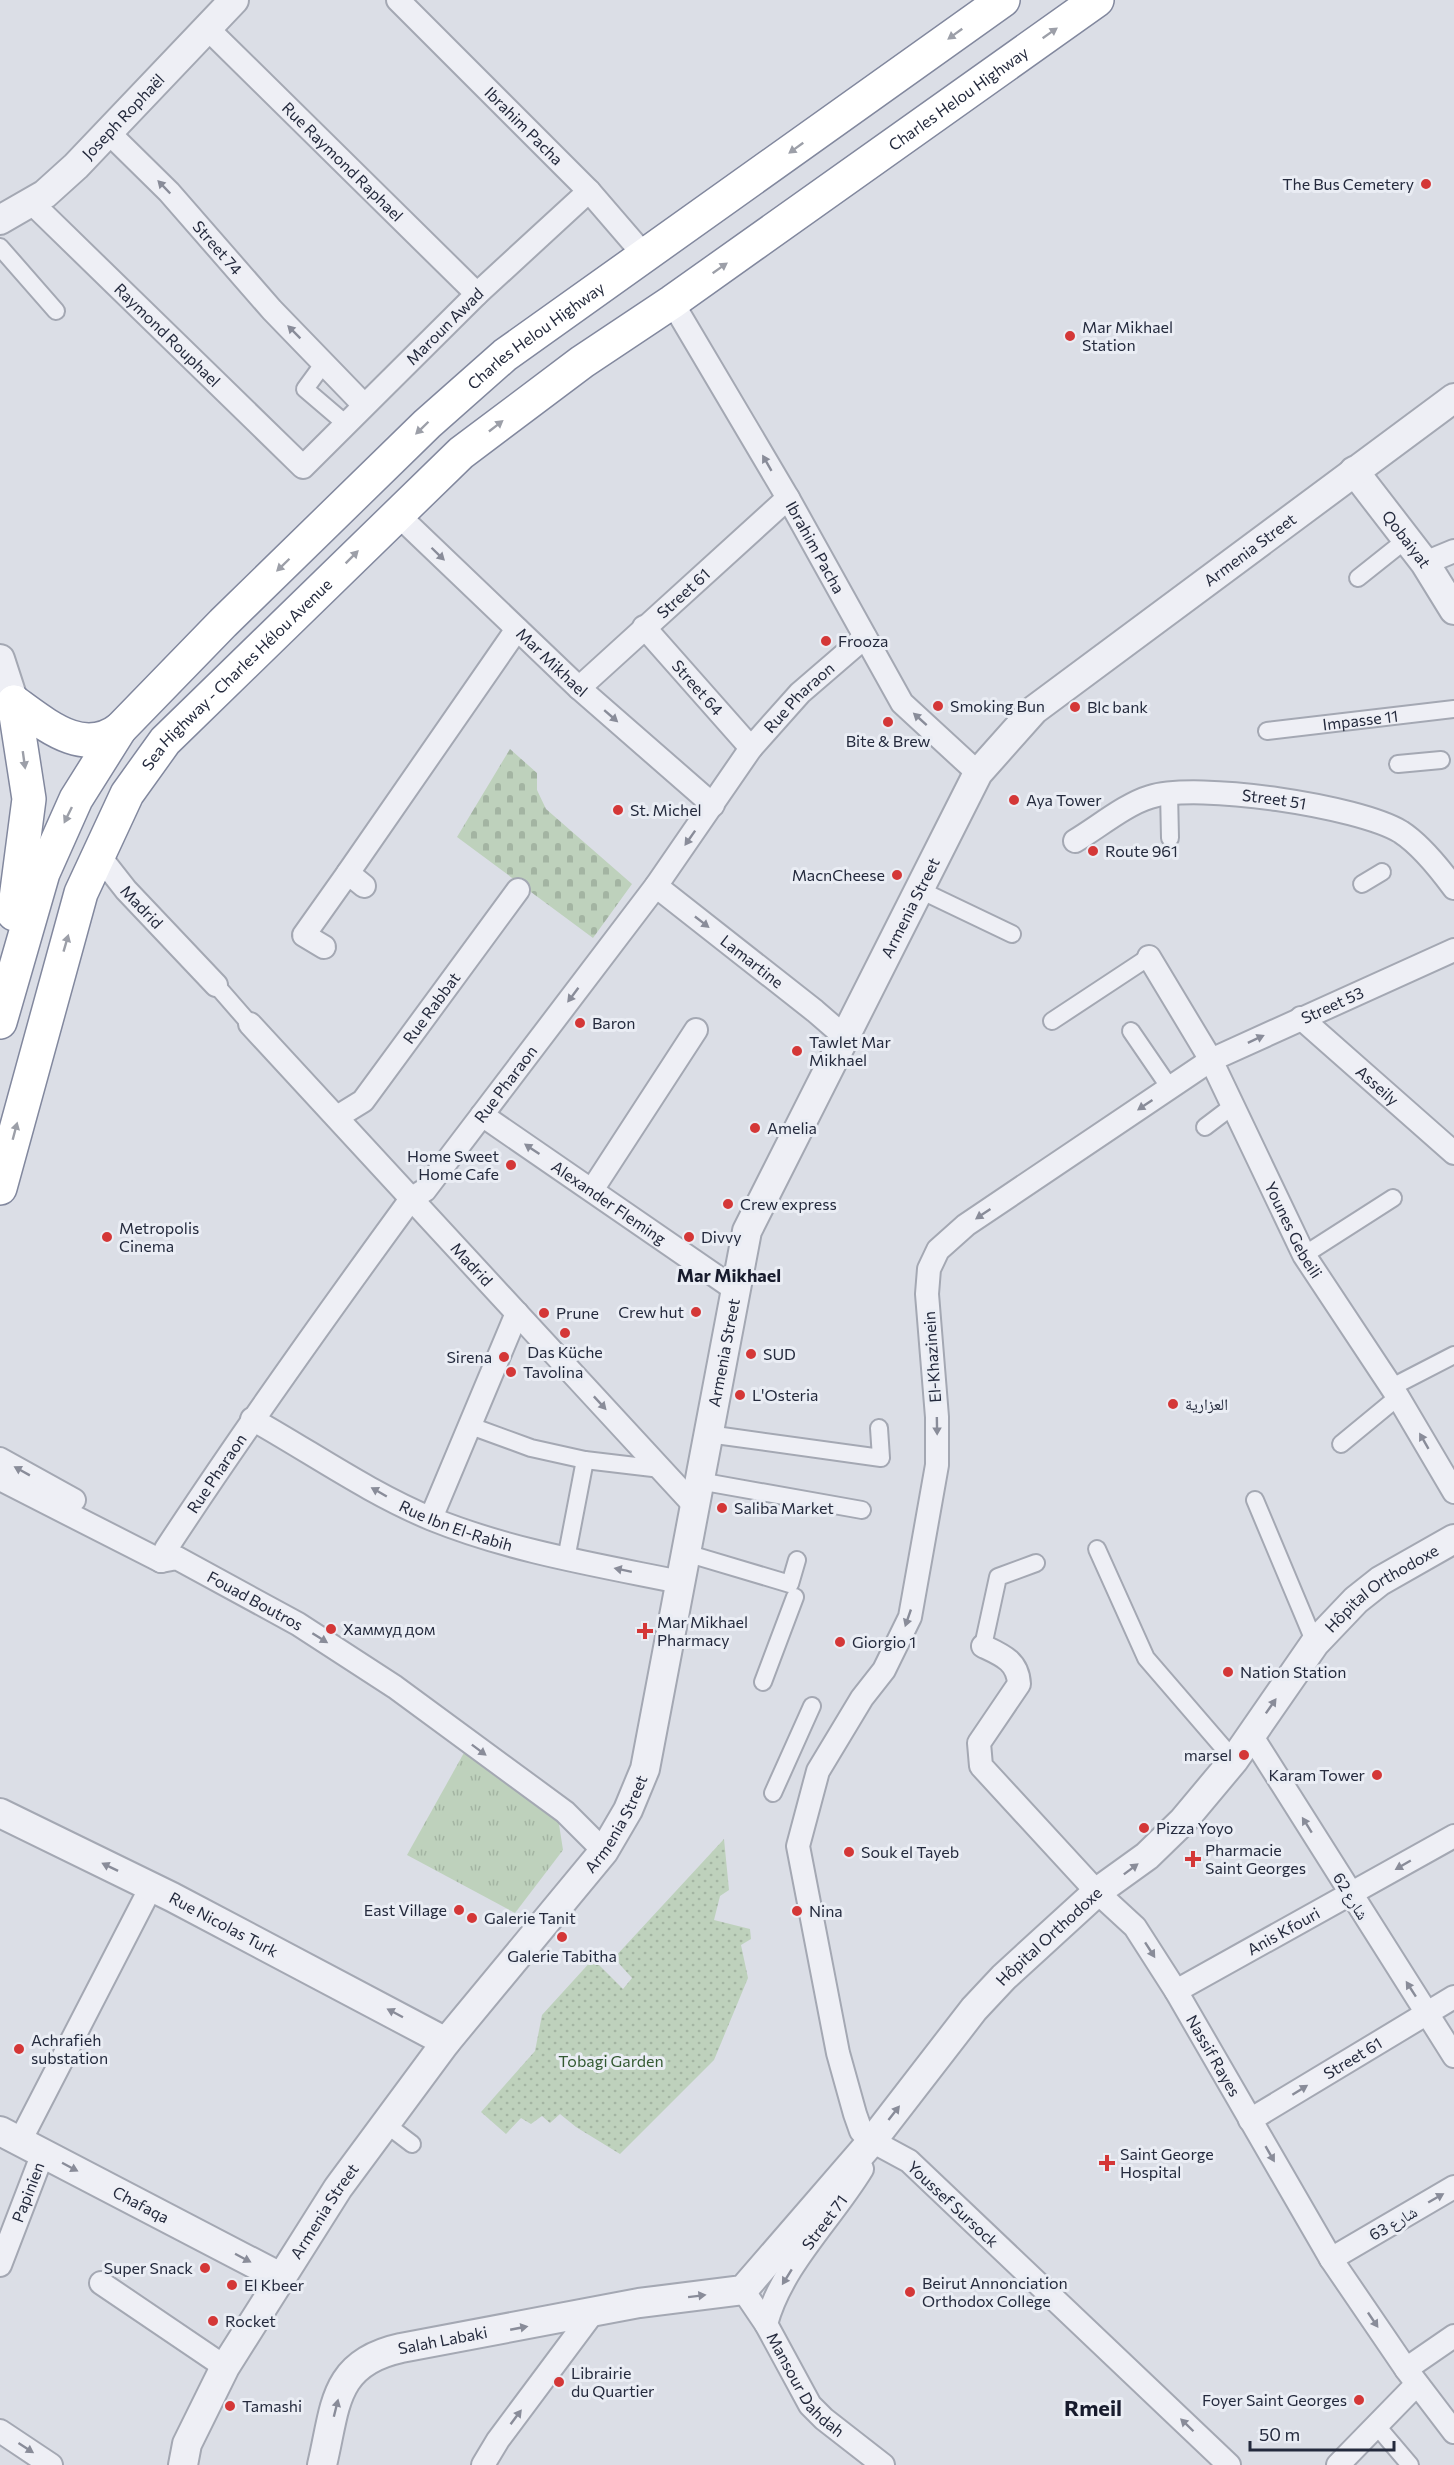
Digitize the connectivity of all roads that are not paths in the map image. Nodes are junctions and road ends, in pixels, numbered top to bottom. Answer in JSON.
{"nodes":[{"id":1,"x":234,"y":0,"type":"edge"},
{"id":2,"x":398,"y":0,"type":"edge"},
{"id":3,"x":1002,"y":0,"type":"edge"},
{"id":4,"x":1097,"y":0,"type":"edge"},
{"id":5,"x":208,"y":29,"type":"junction"},
{"id":6,"x":109,"y":133,"type":"junction"},
{"id":7,"x":589,"y":191,"type":"junction"},
{"id":8,"x":32,"y":203,"type":"junction"},
{"id":9,"x":0,"y":220,"type":"edge"},
{"id":10,"x":0,"y":247,"type":"edge"},
{"id":11,"x":645,"y":256,"type":"junction"},
{"id":12,"x":477,"y":294,"type":"junction"},
{"id":13,"x":672,"y":302,"type":"junction"},
{"id":14,"x":56,"y":311,"type":"dead end"},
{"id":15,"x":324,"y":363,"type":"junction"},
{"id":16,"x":1454,"y":398,"type":"edge"},
{"id":17,"x":364,"y":405,"type":"junction"},
{"id":18,"x":346,"y":424,"type":"junction"},
{"id":19,"x":303,"y":467,"type":"joint"},
{"id":20,"x":1354,"y":471,"type":"junction"},
{"id":21,"x":788,"y":498,"type":"junction"},
{"id":22,"x":396,"y":513,"type":"junction"},
{"id":23,"x":1407,"y":539,"type":"junction"},
{"id":24,"x":1454,"y":551,"type":"edge"},
{"id":25,"x":1425,"y":563,"type":"junction"},
{"id":26,"x":1358,"y":578,"type":"dead end"},
{"id":27,"x":1454,"y":610,"type":"edge"},
{"id":28,"x":644,"y":627,"type":"junction"},
{"id":29,"x":517,"y":629,"type":"junction"},
{"id":30,"x":865,"y":637,"type":"junction"},
{"id":31,"x":0,"y":659,"type":"edge"},
{"id":32,"x":579,"y":688,"type":"junction"},
{"id":33,"x":14,"y":702,"type":"junction"},
{"id":34,"x":1454,"y":709,"type":"edge"},
{"id":35,"x":120,"y":729,"type":"junction"},
{"id":36,"x":1267,"y":731,"type":"dead end"},
{"id":37,"x":751,"y":748,"type":"junction"},
{"id":38,"x":1441,"y":760,"type":"dead end"},
{"id":39,"x":1398,"y":764,"type":"dead end"},
{"id":40,"x":978,"y":773,"type":"junction"},
{"id":41,"x":1169,"y":792,"type":"junction"},
{"id":42,"x":713,"y":805,"type":"junction"},
{"id":43,"x":1170,"y":838,"type":"dead end"},
{"id":44,"x":1075,"y":841,"type":"dead end"},
{"id":45,"x":97,"y":853,"type":"junction"},
{"id":46,"x":1382,"y":872,"type":"dead end"},
{"id":47,"x":1362,"y":884,"type":"dead end"},
{"id":48,"x":656,"y":886,"type":"junction"},
{"id":49,"x":1454,"y":888,"type":"edge"},
{"id":50,"x":518,"y":890,"type":"dead end"},
{"id":51,"x":920,"y":890,"type":"junction"},
{"id":52,"x":1012,"y":934,"type":"dead end"},
{"id":53,"x":324,"y":947,"type":"dead end"},
{"id":54,"x":1454,"y":951,"type":"edge"},
{"id":55,"x":1149,"y":957,"type":"joint"},
{"id":56,"x":216,"y":985,"type":"joint"},
{"id":57,"x":4,"y":1007,"type":"edge"},
{"id":58,"x":1301,"y":1018,"type":"junction"},
{"id":59,"x":1052,"y":1021,"type":"dead end"},
{"id":60,"x":250,"y":1024,"type":"joint"},
{"id":61,"x":696,"y":1030,"type":"dead end"},
{"id":62,"x":1131,"y":1031,"type":"dead end"},
{"id":63,"x":845,"y":1037,"type":"junction"},
{"id":64,"x":1211,"y":1060,"type":"junction"},
{"id":65,"x":1170,"y":1088,"type":"junction"},
{"id":66,"x":1234,"y":1105,"type":"junction"},
{"id":67,"x":482,"y":1115,"type":"junction"},
{"id":68,"x":337,"y":1117,"type":"junction"},
{"id":69,"x":1205,"y":1127,"type":"dead end"},
{"id":70,"x":1454,"y":1153,"type":"edge"},
{"id":71,"x":0,"y":1188,"type":"edge"},
{"id":72,"x":592,"y":1190,"type":"junction"},
{"id":73,"x":1393,"y":1198,"type":"dead end"},
{"id":74,"x":414,"y":1202,"type":"junction"},
{"id":75,"x":1304,"y":1255,"type":"junction"},
{"id":76,"x":736,"y":1290,"type":"junction"},
{"id":77,"x":517,"y":1313,"type":"junction"},
{"id":78,"x":1454,"y":1355,"type":"edge"},
{"id":79,"x":1395,"y":1392,"type":"junction"},
{"id":80,"x":257,"y":1422,"type":"junction"},
{"id":81,"x":468,"y":1425,"type":"junction"},
{"id":82,"x":879,"y":1428,"type":"dead end"},
{"id":83,"x":708,"y":1434,"type":"junction"},
{"id":84,"x":1341,"y":1444,"type":"dead end"},
{"id":85,"x":0,"y":1460,"type":"edge"},
{"id":86,"x":585,"y":1460,"type":"junction"},
{"id":87,"x":661,"y":1469,"type":"junction"},
{"id":88,"x":0,"y":1479,"type":"edge"},
{"id":89,"x":1454,"y":1492,"type":"edge"},
{"id":90,"x":697,"y":1493,"type":"junction"},
{"id":91,"x":1255,"y":1500,"type":"dead end"},
{"id":92,"x":862,"y":1510,"type":"dead end"},
{"id":93,"x":431,"y":1518,"type":"junction"},
{"id":94,"x":1454,"y":1539,"type":"edge"},
{"id":95,"x":1097,"y":1549,"type":"dead end"},
{"id":96,"x":686,"y":1553,"type":"junction"},
{"id":97,"x":168,"y":1556,"type":"junction"},
{"id":98,"x":566,"y":1559,"type":"junction"},
{"id":99,"x":797,"y":1560,"type":"dead end"},
{"id":100,"x":1036,"y":1563,"type":"dead end"},
{"id":101,"x":680,"y":1582,"type":"junction"},
{"id":102,"x":795,"y":1597,"type":"dead end"},
{"id":103,"x":1315,"y":1643,"type":"junction"},
{"id":104,"x":983,"y":1646,"type":"joint"},
{"id":105,"x":763,"y":1682,"type":"dead end"},
{"id":106,"x":812,"y":1706,"type":"dead end"},
{"id":107,"x":1251,"y":1735,"type":"junction"},
{"id":108,"x":1234,"y":1760,"type":"junction"},
{"id":109,"x":818,"y":1771,"type":"joint"},
{"id":110,"x":773,"y":1793,"type":"dead end"},
{"id":111,"x":0,"y":1813,"type":"edge"},
{"id":112,"x":1454,"y":1836,"type":"edge"},
{"id":113,"x":604,"y":1851,"type":"junction"},
{"id":114,"x":152,"y":1887,"type":"junction"},
{"id":115,"x":1097,"y":1892,"type":"junction"},
{"id":116,"x":1351,"y":1895,"type":"junction"},
{"id":117,"x":1176,"y":1991,"type":"junction"},
{"id":118,"x":1454,"y":1997,"type":"edge"},
{"id":119,"x":1426,"y":2012,"type":"junction"},
{"id":120,"x":446,"y":2042,"type":"junction"},
{"id":121,"x":1454,"y":2056,"type":"edge"},
{"id":122,"x":1250,"y":2120,"type":"junction"},
{"id":123,"x":387,"y":2125,"type":"junction"},
{"id":124,"x":872,"y":2141,"type":"junction"},
{"id":125,"x":21,"y":2142,"type":"edge"},
{"id":126,"x":412,"y":2144,"type":"dead end"},
{"id":127,"x":909,"y":2161,"type":"junction"},
{"id":128,"x":1454,"y":2187,"type":"edge"},
{"id":129,"x":1331,"y":2259,"type":"junction"},
{"id":130,"x":0,"y":2265,"type":"edge"},
{"id":131,"x":282,"y":2278,"type":"junction"},
{"id":132,"x":101,"y":2283,"type":"dead end"},
{"id":133,"x":743,"y":2290,"type":"junction"},
{"id":134,"x":592,"y":2314,"type":"junction"},
{"id":135,"x":766,"y":2324,"type":"junction"},
{"id":136,"x":1454,"y":2336,"type":"edge"},
{"id":137,"x":225,"y":2367,"type":"junction"},
{"id":138,"x":1412,"y":2377,"type":"junction"},
{"id":139,"x":1376,"y":2425,"type":"junction"},
{"id":140,"x":0,"y":2432,"type":"edge"},
{"id":141,"x":1454,"y":2432,"type":"edge"},
{"id":142,"x":185,"y":2454,"type":"edge"},
{"id":143,"x":878,"y":2464,"type":"edge"},
{"id":144,"x":51,"y":2465,"type":"edge"},
{"id":145,"x":165,"y":2465,"type":"edge"},
{"id":146,"x":322,"y":2465,"type":"edge"},
{"id":147,"x":483,"y":2465,"type":"edge"},
{"id":148,"x":1229,"y":2465,"type":"edge"},
{"id":149,"x":1338,"y":2465,"type":"edge"},
{"id":150,"x":1410,"y":2465,"type":"edge"}],
"edges":[{"from":1,"to":5,"type":"street","name":"Joseph Rophaël"},
{"from":2,"to":7,"type":"street","name":"Ibrahim Pacha"},
{"from":3,"to":11,"type":"highway","name":"Charles Helou Highway","one_way":true},
{"from":13,"to":4,"type":"highway","name":"Charles Helou Highway","one_way":true},
{"from":5,"to":6,"type":"street","name":"Joseph Rophaël"},
{"from":5,"to":12,"type":"street","name":"Rue Raymond Raphael"},
{"from":6,"to":8,"type":"street","name":"Joseph Rophaël"},
{"from":15,"to":6,"type":"street","name":"Street 74","one_way":true},
{"from":7,"to":11,"type":"street","name":"Ibrahim Pacha"},
{"from":7,"to":12,"type":"street","name":"Maroun Awad"},
{"from":8,"to":9,"type":"street","name":"Joseph Rophaël"},
{"from":8,"to":19,"type":"street","name":"Raymond Rouphael"},
{"from":10,"to":14,"type":"street"},
{"from":11,"to":35,"type":"highway","name":"Charles Helou Highway","one_way":true},
{"from":12,"to":17,"type":"street","name":"Maroun Awad"},
{"from":21,"to":13,"type":"street","name":"Ibrahim Pacha","one_way":true},
{"from":22,"to":13,"type":"highway","name":"Sea Highway - Charles Hélou Avenue","one_way":true},
{"from":15,"to":17,"type":"street","name":"Street 74"},
{"from":15,"to":18,"type":"street"},
{"from":16,"to":20,"type":"street","name":"Armenia Street"},
{"from":17,"to":18,"type":"street","name":"Maroun Awad"},
{"from":18,"to":19,"type":"street","name":"Maroun Awad"},
{"from":20,"to":23,"type":"street","name":"Qobaiyat"},
{"from":20,"to":40,"type":"street","name":"Armenia Street"},
{"from":21,"to":28,"type":"street","name":"Street 61"},
{"from":21,"to":30,"type":"street","name":"Ibrahim Pacha"},
{"from":22,"to":29,"type":"street","name":"Mar Mikhael","one_way":true},
{"from":45,"to":22,"type":"highway","name":"Sea Highway - Charles Hélou Avenue","one_way":true},
{"from":23,"to":25,"type":"street","name":"Qobaiyat"},
{"from":23,"to":26,"type":"street"},
{"from":24,"to":25,"type":"street"},
{"from":25,"to":27,"type":"street","name":"Qobaiyat"},
{"from":28,"to":32,"type":"street","name":"Street 61"},
{"from":28,"to":37,"type":"street","name":"Street 64"},
{"from":29,"to":32,"type":"street","name":"Mar Mikhael"},
{"from":29,"to":53,"type":"street"},
{"from":30,"to":37,"type":"street","name":"Rue Pharaon"},
{"from":40,"to":30,"type":"street","name":"Ibrahim Pacha","one_way":true},
{"from":31,"to":33,"type":"street"},
{"from":32,"to":42,"type":"street","name":"Mar Mikhael","one_way":true},
{"from":33,"to":35,"type":"highway"},
{"from":33,"to":57,"type":"highway","one_way":true},
{"from":34,"to":36,"type":"street","name":"Impasse 11"},
{"from":35,"to":57,"type":"highway","one_way":true},
{"from":37,"to":42,"type":"street","name":"Rue Pharaon"},
{"from":38,"to":39,"type":"street"},
{"from":40,"to":51,"type":"street","name":"Armenia Street"},
{"from":41,"to":43,"type":"street"},
{"from":41,"to":44,"type":"street","name":"Street 51"},
{"from":41,"to":49,"type":"street","name":"Street 51"},
{"from":42,"to":48,"type":"street","name":"Rue Pharaon","one_way":true},
{"from":45,"to":56,"type":"street","name":"Madrid"},
{"from":71,"to":45,"type":"highway","name":"Sea Highway - Charles Hélou Avenue","one_way":true},
{"from":46,"to":47,"type":"street"},
{"from":48,"to":63,"type":"street","name":"Lamartine","one_way":true},
{"from":48,"to":67,"type":"street","name":"Rue Pharaon","one_way":true},
{"from":50,"to":68,"type":"street","name":"Rue Rabbat"},
{"from":51,"to":52,"type":"street"},
{"from":51,"to":63,"type":"street","name":"Armenia Street"},
{"from":54,"to":58,"type":"street","name":"Street 53"},
{"from":55,"to":59,"type":"street"},
{"from":55,"to":64,"type":"street","name":"Younes Gebeili"},
{"from":56,"to":60,"type":"street"},
{"from":64,"to":58,"type":"street","name":"Street 53","one_way":true},
{"from":58,"to":70,"type":"street","name":"Asseily"},
{"from":60,"to":68,"type":"street","name":"Madrid"},
{"from":61,"to":72,"type":"street"},
{"from":62,"to":65,"type":"street"},
{"from":63,"to":76,"type":"street","name":"Armenia Street"},
{"from":64,"to":65,"type":"street","name":"El-Khazinein"},
{"from":64,"to":66,"type":"street","name":"Younes Gebeili"},
{"from":65,"to":109,"type":"street","name":"El-Khazinein","one_way":true},
{"from":66,"to":69,"type":"street"},
{"from":66,"to":75,"type":"street","name":"Younes Gebeili"},
{"from":72,"to":67,"type":"street","name":"Alexander Fleming","one_way":true},
{"from":67,"to":74,"type":"street","name":"Rue Pharaon"},
{"from":68,"to":74,"type":"street","name":"Madrid"},
{"from":72,"to":76,"type":"street","name":"Alexander Fleming"},
{"from":73,"to":75,"type":"street"},
{"from":74,"to":77,"type":"street","name":"Madrid"},
{"from":74,"to":80,"type":"street","name":"Rue Pharaon"},
{"from":75,"to":79,"type":"street","name":"Younes Gebeili"},
{"from":76,"to":83,"type":"street","name":"Armenia Street"},
{"from":77,"to":81,"type":"street"},
{"from":77,"to":87,"type":"street","name":"Madrid","one_way":true},
{"from":78,"to":79,"type":"street"},
{"from":79,"to":84,"type":"street"},
{"from":89,"to":79,"type":"street","name":"Younes Gebeili","one_way":true},
{"from":93,"to":80,"type":"street","name":"Rue Ibn El-Rabih","one_way":true},
{"from":80,"to":97,"type":"street","name":"Rue Pharaon"},
{"from":81,"to":86,"type":"street"},
{"from":81,"to":93,"type":"street"},
{"from":82,"to":83,"type":"street"},
{"from":83,"to":90,"type":"street","name":"Armenia Street"},
{"from":97,"to":85,"type":"street","name":"Fouad Boutros","one_way":true},
{"from":86,"to":87,"type":"street"},
{"from":86,"to":98,"type":"street"},
{"from":87,"to":90,"type":"street","name":"Madrid"},
{"from":88,"to":97,"type":"street","name":"Fouad Boutros"},
{"from":90,"to":92,"type":"street"},
{"from":90,"to":96,"type":"street","name":"Armenia Street"},
{"from":91,"to":103,"type":"street"},
{"from":93,"to":98,"type":"street","name":"Rue Ibn El-Rabih"},
{"from":94,"to":103,"type":"street","name":"Hôpital Orthodoxe"},
{"from":95,"to":108,"type":"street"},
{"from":96,"to":99,"type":"street"},
{"from":96,"to":101,"type":"street","name":"Armenia Street"},
{"from":97,"to":113,"type":"street","name":"Fouad Boutros","one_way":true},
{"from":101,"to":98,"type":"street","name":"Rue Ibn El-Rabih","one_way":true},
{"from":100,"to":104,"type":"street"},
{"from":101,"to":113,"type":"street","name":"Armenia Street"},
{"from":102,"to":105,"type":"street"},
{"from":107,"to":103,"type":"street","name":"Hôpital Orthodoxe","one_way":true},
{"from":104,"to":115,"type":"street","name":"Nassif Rayes"},
{"from":106,"to":110,"type":"street"},
{"from":107,"to":108,"type":"street","name":"Hôpital Orthodoxe"},
{"from":116,"to":107,"type":"street","name":"شارع 62","one_way":true},
{"from":115,"to":108,"type":"street","name":"Hôpital Orthodoxe","one_way":true},
{"from":109,"to":124,"type":"street","name":"Youssef Sursock"},
{"from":114,"to":111,"type":"street","name":"Rue Nicolas Turk","one_way":true},
{"from":112,"to":116,"type":"street","name":"Anis Kfouri","one_way":true},
{"from":113,"to":120,"type":"street","name":"Armenia Street"},
{"from":120,"to":114,"type":"street","name":"Rue Nicolas Turk","one_way":true},
{"from":114,"to":125,"type":"street","name":"Papinien"},
{"from":115,"to":117,"type":"street","name":"Nassif Rayes","one_way":true},
{"from":124,"to":115,"type":"street","name":"Hôpital Orthodoxe","one_way":true},
{"from":116,"to":117,"type":"street","name":"Anis Kfouri"},
{"from":119,"to":116,"type":"street","name":"شارع 62","one_way":true},
{"from":117,"to":122,"type":"street","name":"Nassif Rayes"},
{"from":118,"to":119,"type":"street","name":"Street 61"},
{"from":119,"to":121,"type":"street","name":"شارع 62"},
{"from":122,"to":119,"type":"street","name":"Street 61","one_way":true},
{"from":120,"to":123,"type":"street","name":"Armenia Street"},
{"from":122,"to":129,"type":"street","name":"Nassif Rayes","one_way":true},
{"from":123,"to":126,"type":"street"},
{"from":123,"to":131,"type":"street","name":"Armenia Street"},
{"from":124,"to":127,"type":"street","name":"Youssef Sursock"},
{"from":124,"to":133,"type":"street","name":"Hôpital Orthodoxe"},
{"from":125,"to":130,"type":"street","name":"Papinien"},
{"from":125,"to":131,"type":"street","name":"Chafaqa","one_way":true},
{"from":127,"to":135,"type":"street","name":"Street 71","one_way":true},
{"from":148,"to":127,"type":"street","name":"Youssef Sursock","one_way":true},
{"from":129,"to":128,"type":"street","name":"شارع 63","one_way":true},
{"from":129,"to":138,"type":"street","name":"Nassif Rayes","one_way":true},
{"from":131,"to":137,"type":"street","name":"Armenia Street"},
{"from":132,"to":137,"type":"street"},
{"from":134,"to":133,"type":"street","name":"Salah Labaki","one_way":true},
{"from":133,"to":135,"type":"street","name":"Mansour Dahdah"},
{"from":146,"to":134,"type":"street","name":"Salah Labaki","one_way":true},
{"from":147,"to":134,"type":"street","one_way":true},
{"from":135,"to":143,"type":"street","name":"Mansour Dahdah"},
{"from":136,"to":138,"type":"street"},
{"from":137,"to":142,"type":"street","name":"Armenia Street"},
{"from":138,"to":139,"type":"street"},
{"from":138,"to":141,"type":"street","name":"Nassif Rayes"},
{"from":139,"to":149,"type":"street"},
{"from":139,"to":150,"type":"street"},
{"from":140,"to":144,"type":"street","one_way":true},
{"from":142,"to":145,"type":"street"}]}
